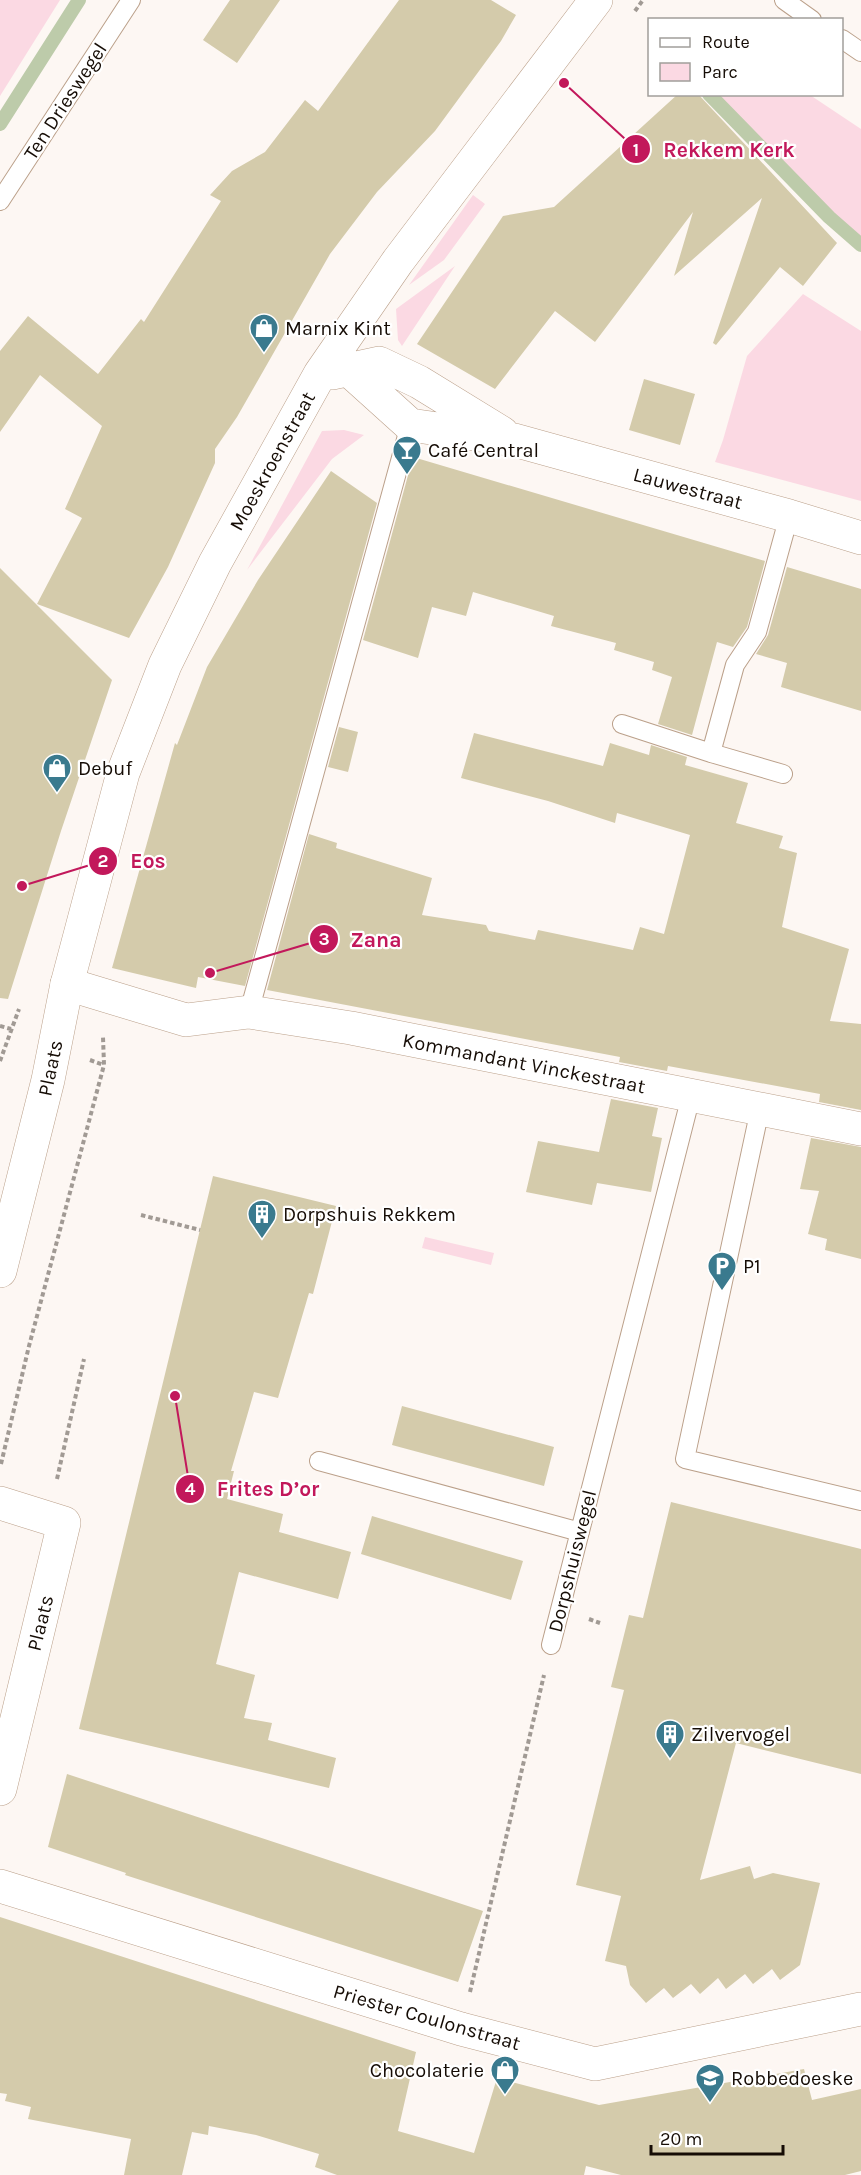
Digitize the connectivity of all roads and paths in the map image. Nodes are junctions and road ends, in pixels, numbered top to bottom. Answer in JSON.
{"nodes":[{"id":1,"x":131,"y":0,"type":"edge"},
{"id":2,"x":596,"y":0,"type":"edge"},
{"id":3,"x":784,"y":0,"type":"edge"},
{"id":4,"x":809,"y":18,"type":"edge"},
{"id":5,"x":843,"y":40,"type":"edge"},
{"id":6,"x":861,"y":52,"type":"edge"},
{"id":7,"x":0,"y":201,"type":"edge"},
{"id":8,"x":335,"y":372,"type":"junction"},
{"id":9,"x":410,"y":425,"type":"junction"},
{"id":10,"x":514,"y":440,"type":"junction"},
{"id":11,"x":789,"y":516,"type":"junction"},
{"id":12,"x":861,"y":538,"type":"edge"},
{"id":13,"x":622,"y":724,"type":"dead end"},
{"id":14,"x":711,"y":753,"type":"junction"},
{"id":15,"x":783,"y":774,"type":"dead end"},
{"id":16,"x":79,"y":988,"type":"junction"},
{"id":17,"x":21,"y":1003,"type":"dead end"},
{"id":18,"x":249,"y":1012,"type":"junction"},
{"id":19,"x":0,"y":1026,"type":"edge"},
{"id":20,"x":11,"y":1029,"type":"junction"},
{"id":21,"x":0,"y":1061,"type":"edge"},
{"id":22,"x":691,"y":1096,"type":"junction"},
{"id":23,"x":760,"y":1109,"type":"junction"},
{"id":24,"x":861,"y":1129,"type":"edge"},
{"id":25,"x":141,"y":1215,"type":"dead end"},
{"id":26,"x":200,"y":1230,"type":"dead end"},
{"id":27,"x":0,"y":1271,"type":"edge"},
{"id":28,"x":84,"y":1359,"type":"dead end"},
{"id":29,"x":319,"y":1461,"type":"dead end"},
{"id":30,"x":0,"y":1467,"type":"edge"},
{"id":31,"x":59,"y":1473,"type":"dead end"},
{"id":32,"x":861,"y":1501,"type":"edge"},
{"id":33,"x":0,"y":1503,"type":"edge"},
{"id":34,"x":580,"y":1532,"type":"junction"},
{"id":35,"x":550,"y":1645,"type":"joint"},
{"id":36,"x":0,"y":1789,"type":"edge"},
{"id":37,"x":0,"y":1886,"type":"edge"},
{"id":38,"x":861,"y":2009,"type":"edge"},
{"id":39,"x":461,"y":2029,"type":"junction"}],
"edges":[{"from":1,"to":7,"type":"lane","name":"Ten Drieswegel"},
{"from":2,"to":8,"type":"street","name":"Moeskroenstraat"},
{"from":3,"to":4,"type":"lane"},
{"from":5,"to":6,"type":"lane"},
{"from":8,"to":9,"type":"street"},
{"from":8,"to":10,"type":"street","name":"Lauwestraat"},
{"from":8,"to":16,"type":"street","name":"Moeskroenstraat"},
{"from":9,"to":10,"type":"street","name":"Lauwestraat"},
{"from":9,"to":18,"type":"lane"},
{"from":10,"to":11,"type":"street","name":"Lauwestraat"},
{"from":11,"to":12,"type":"street","name":"Lauwestraat"},
{"from":11,"to":14,"type":"lane"},
{"from":13,"to":14,"type":"lane"},
{"from":14,"to":15,"type":"lane"},
{"from":16,"to":18,"type":"street","name":"Kommandant Vinckestraat"},
{"from":16,"to":27,"type":"street","name":"Plaats"},
{"from":16,"to":30,"type":"path"},
{"from":17,"to":20,"type":"path"},
{"from":18,"to":22,"type":"street","name":"Kommandant Vinckestraat"},
{"from":19,"to":20,"type":"path"},
{"from":20,"to":21,"type":"path"},
{"from":22,"to":23,"type":"street","name":"Kommandant Vinckestraat"},
{"from":22,"to":34,"type":"lane","name":"Dorpshuiswegel"},
{"from":23,"to":24,"type":"street","name":"Kommandant Vinckestraat"},
{"from":23,"to":32,"type":"lane"},
{"from":25,"to":26,"type":"path"},
{"from":28,"to":31,"type":"path"},
{"from":29,"to":34,"type":"lane"},
{"from":33,"to":36,"type":"street","name":"Plaats"},
{"from":34,"to":35,"type":"lane","name":"Dorpshuiswegel"},
{"from":35,"to":39,"type":"path","name":"Dorpshuiswegel"},
{"from":37,"to":39,"type":"street","name":"Priester Coulonstraat"},
{"from":38,"to":39,"type":"street","name":"Priester Coulonstraat"}]}
